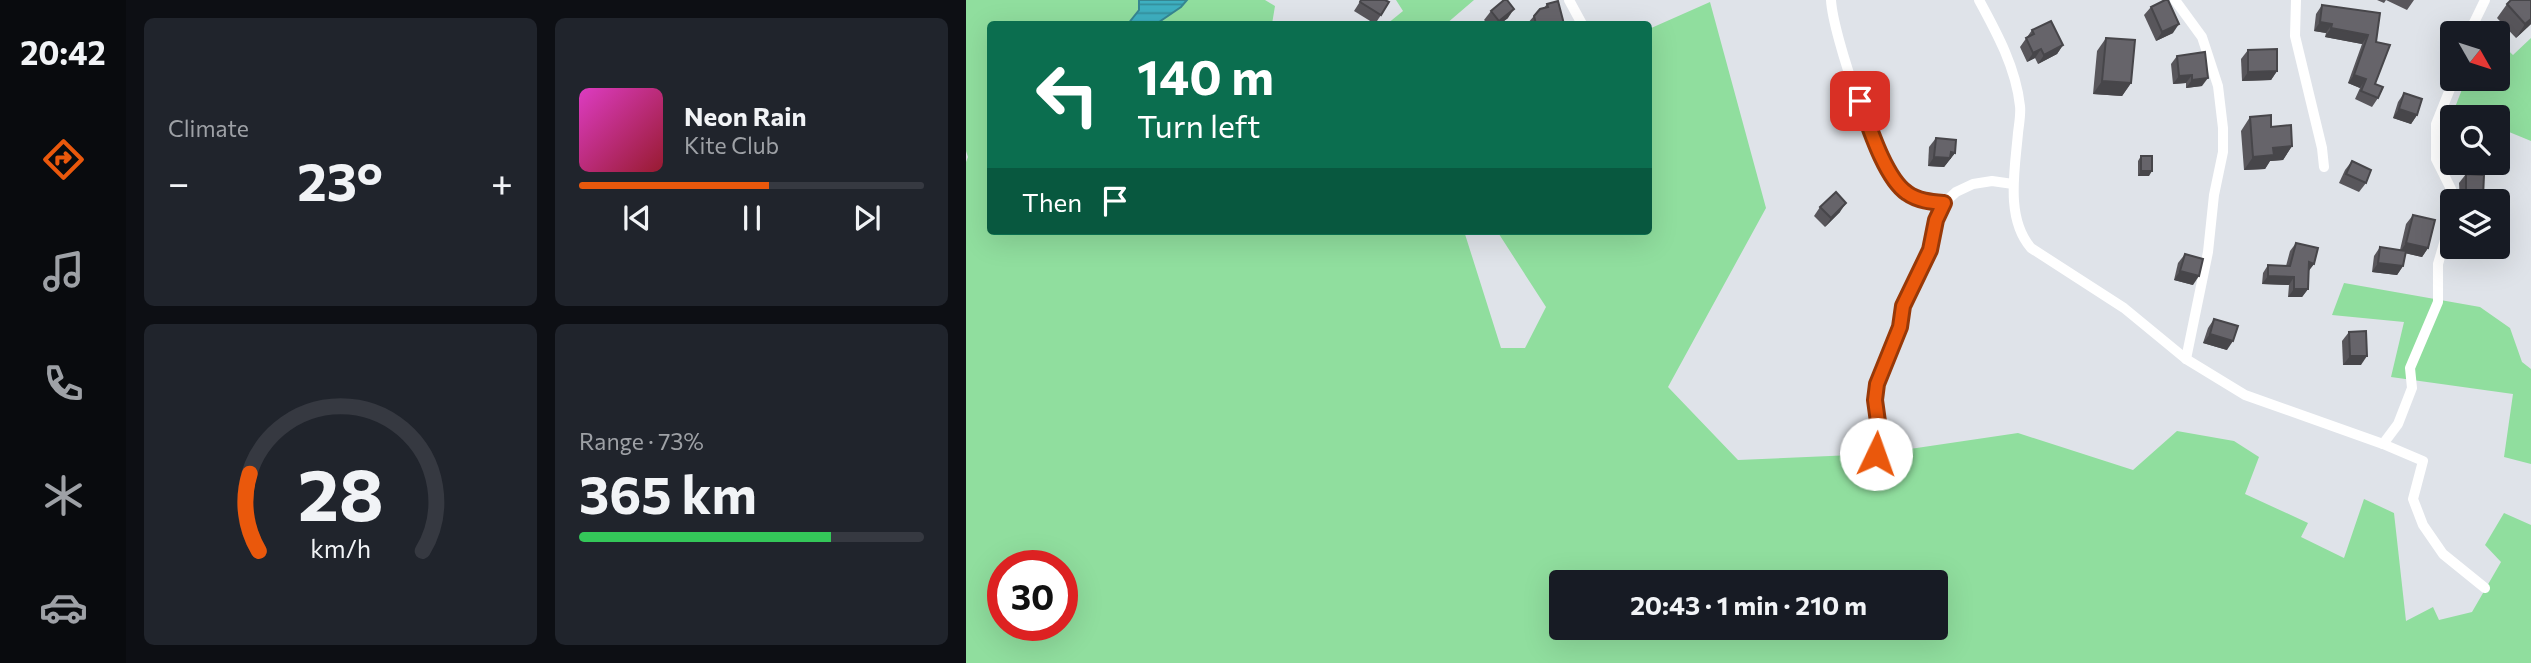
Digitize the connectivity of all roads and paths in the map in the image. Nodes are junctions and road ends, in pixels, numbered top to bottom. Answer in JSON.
{"nodes":[{"id":1,"x":1569,"y":0,"type":"edge"},
{"id":2,"x":1831,"y":0,"type":"edge"},
{"id":3,"x":1979,"y":0,"type":"edge"},
{"id":4,"x":2175,"y":0,"type":"edge"},
{"id":5,"x":2296,"y":0,"type":"edge"},
{"id":6,"x":2484,"y":0,"type":"edge"},
{"id":7,"x":1580,"y":21,"type":"edge"},
{"id":8,"x":2474,"y":21,"type":"edge"},
{"id":9,"x":2449,"y":91,"type":"edge"},
{"id":10,"x":2324,"y":167,"type":"dead end"},
{"id":11,"x":2013,"y":184,"type":"junction"},
{"id":12,"x":2451,"y":189,"type":"edge"},
{"id":13,"x":1944,"y":203,"type":"junction"},
{"id":14,"x":2440,"y":257,"type":"edge"},
{"id":15,"x":2186,"y":359,"type":"junction"},
{"id":16,"x":2383,"y":444,"type":"junction"},
{"id":17,"x":1876,"y":454,"type":"dead end"},
{"id":18,"x":2485,"y":588,"type":"dead end"}],
"edges":[{"from":1,"to":7,"type":"street"},
{"from":2,"to":13,"type":"street"},
{"from":3,"to":11,"type":"street"},
{"from":4,"to":15,"type":"street"},
{"from":5,"to":10,"type":"street"},
{"from":6,"to":8,"type":"street"},
{"from":9,"to":12,"type":"street"},
{"from":11,"to":13,"type":"street"},
{"from":11,"to":15,"type":"street"},
{"from":13,"to":17,"type":"street"},
{"from":14,"to":16,"type":"street"},
{"from":15,"to":16,"type":"street"},
{"from":16,"to":18,"type":"street"}]}
